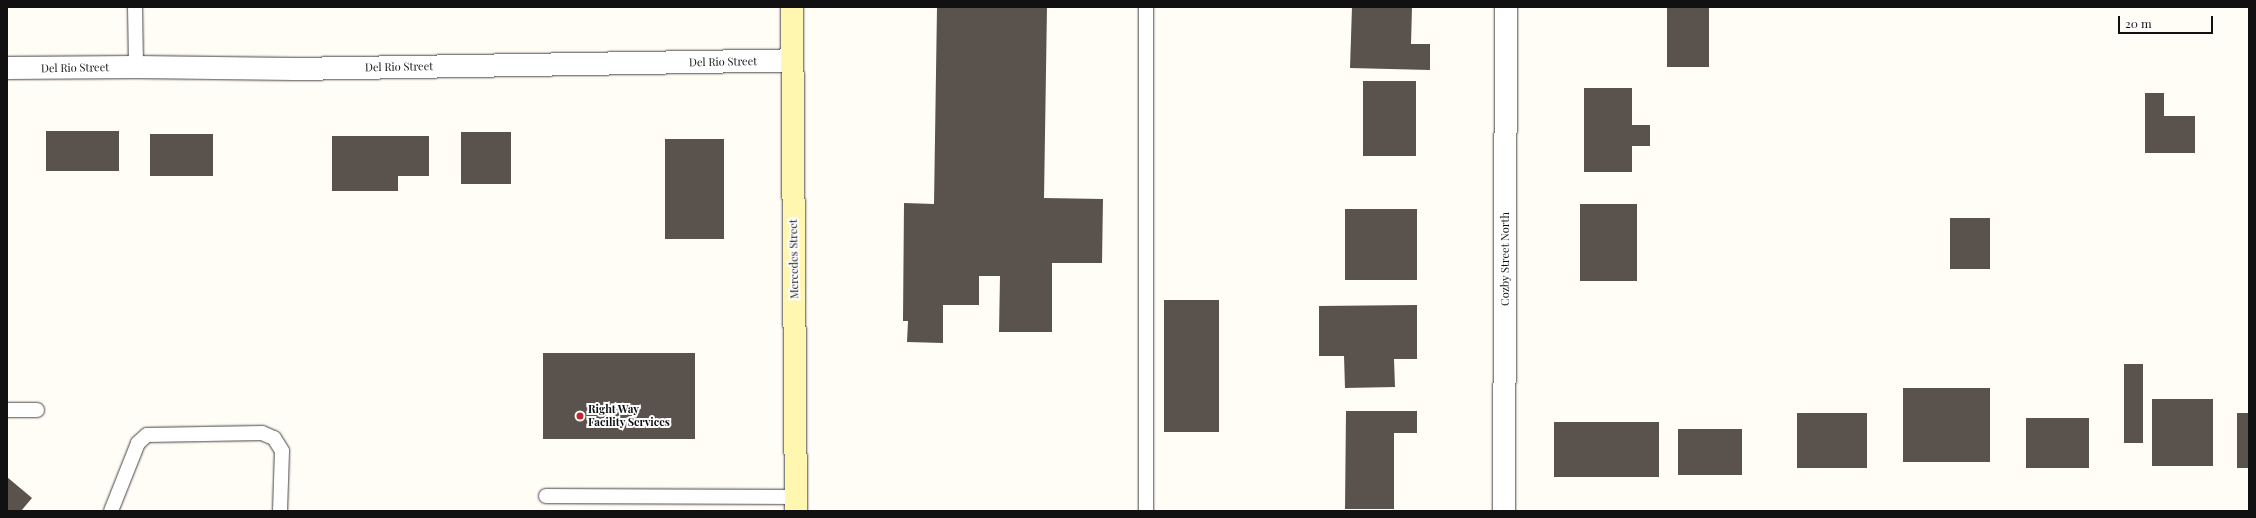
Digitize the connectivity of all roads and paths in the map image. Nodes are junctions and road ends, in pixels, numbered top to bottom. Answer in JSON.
{"nodes":[{"id":1,"x":135,"y":7,"type":"edge"},
{"id":2,"x":792,"y":7,"type":"edge"},
{"id":3,"x":1146,"y":7,"type":"edge"},
{"id":4,"x":1506,"y":7,"type":"edge"},
{"id":5,"x":792,"y":60,"type":"junction"},
{"id":6,"x":136,"y":67,"type":"junction"},
{"id":7,"x":7,"y":68,"type":"edge"},
{"id":8,"x":7,"y":410,"type":"edge"},
{"id":9,"x":38,"y":410,"type":"dead end"},
{"id":10,"x":546,"y":496,"type":"dead end"},
{"id":11,"x":796,"y":504,"type":"edge"},
{"id":12,"x":111,"y":511,"type":"edge"},
{"id":13,"x":280,"y":511,"type":"edge"},
{"id":14,"x":1146,"y":511,"type":"edge"},
{"id":15,"x":1504,"y":511,"type":"edge"}],
"edges":[{"from":1,"to":6,"type":"lane"},
{"from":2,"to":5,"type":"street","name":"Mercedes Street"},
{"from":3,"to":14,"type":"lane"},
{"from":4,"to":15,"type":"street","name":"Cozby Street North"},
{"from":5,"to":6,"type":"street","name":"Del Rio Street"},
{"from":5,"to":11,"type":"street","name":"Mercedes Street"},
{"from":6,"to":7,"type":"street","name":"Del Rio Street"},
{"from":8,"to":9,"type":"lane"},
{"from":10,"to":11,"type":"lane"},
{"from":12,"to":13,"type":"lane"}]}
